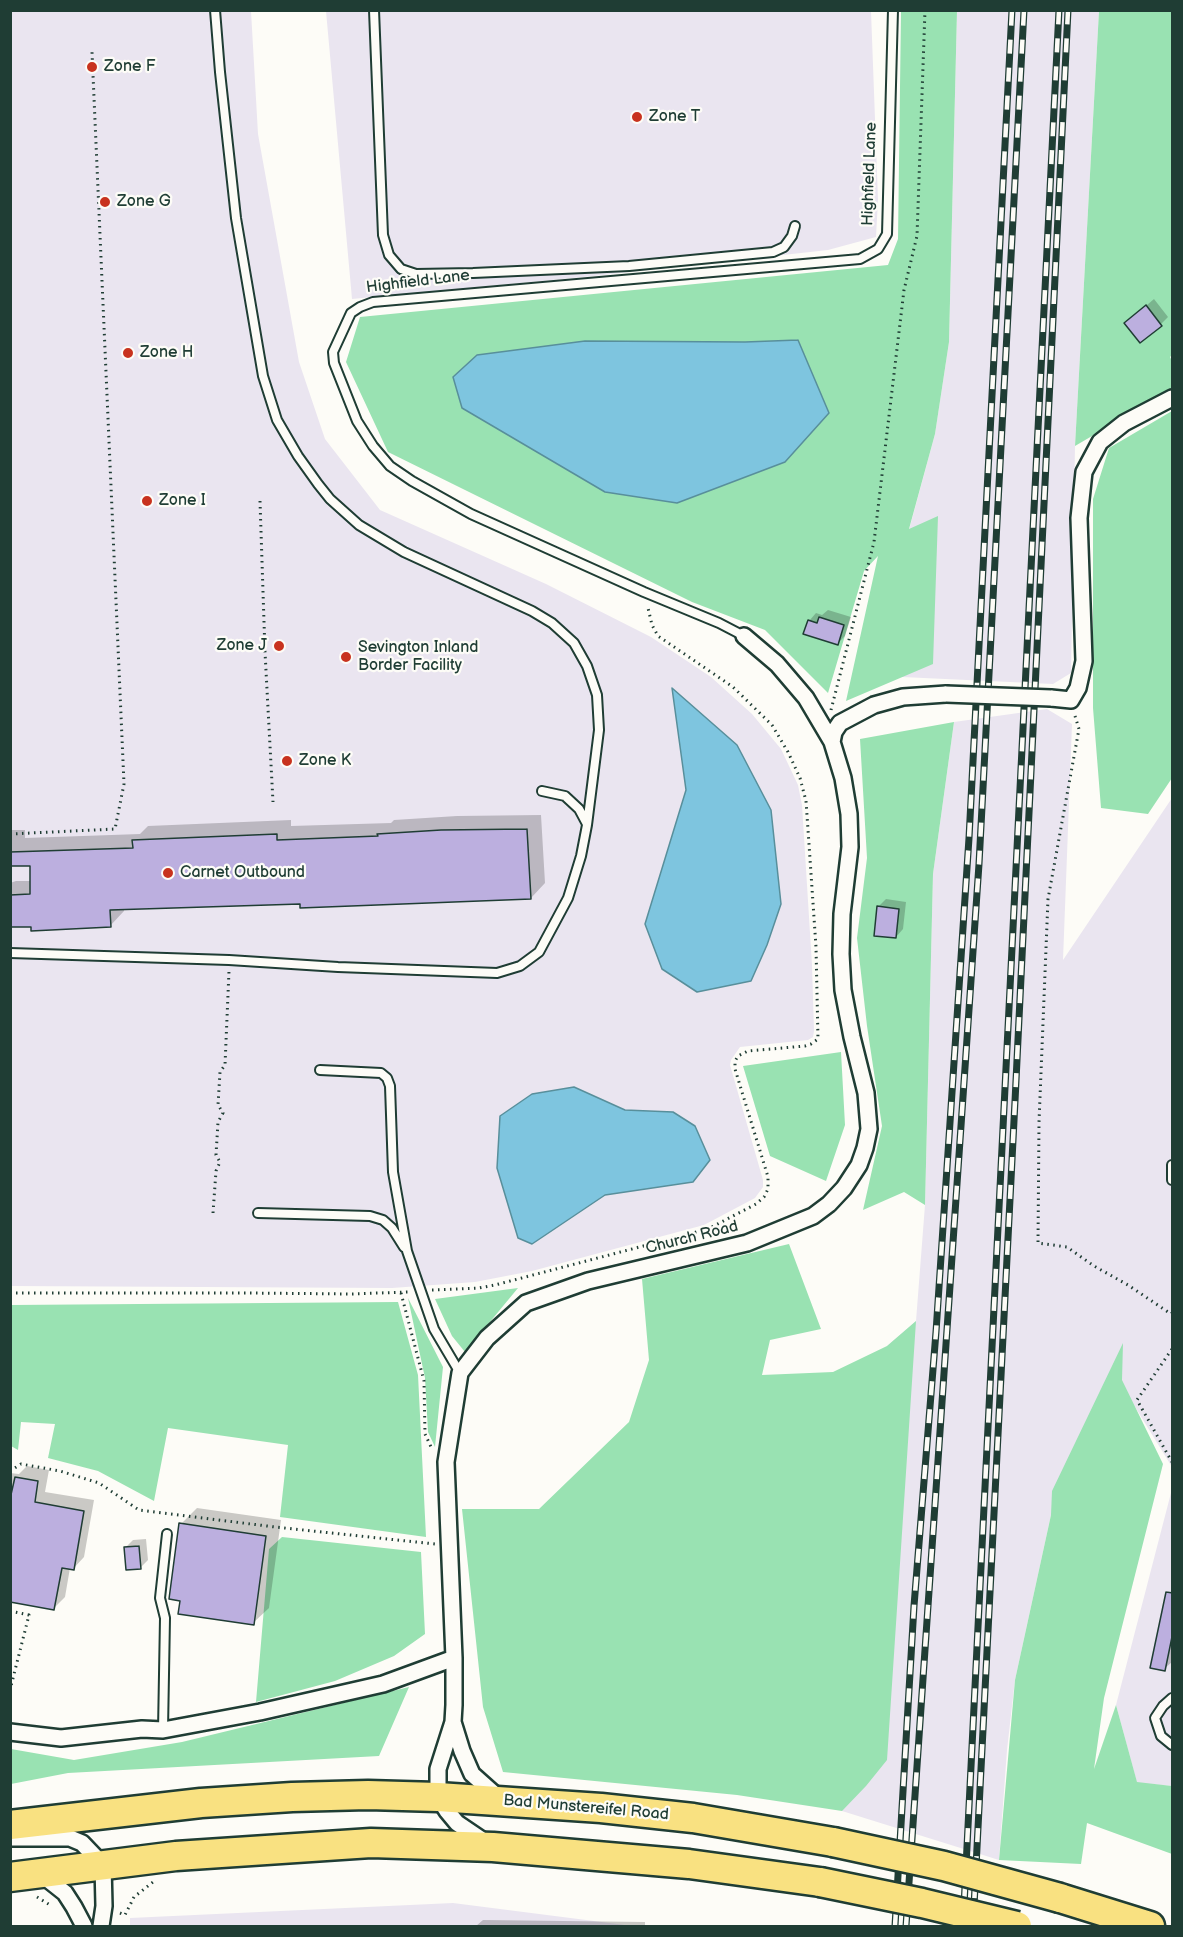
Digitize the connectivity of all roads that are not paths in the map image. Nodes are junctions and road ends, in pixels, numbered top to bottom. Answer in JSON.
{"nodes":[{"id":1,"x":215,"y":10,"type":"edge"},
{"id":2,"x":374,"y":10,"type":"edge"},
{"id":3,"x":892,"y":10,"type":"edge"},
{"id":4,"x":795,"y":226,"type":"dead end"},
{"id":5,"x":1173,"y":398,"type":"edge"},
{"id":6,"x":744,"y":636,"type":"joint"},
{"id":7,"x":831,"y":742,"type":"junction"},
{"id":8,"x":542,"y":791,"type":"dead end"},
{"id":9,"x":587,"y":825,"type":"junction"},
{"id":10,"x":10,"y":953,"type":"edge"},
{"id":11,"x":320,"y":1070,"type":"dead end"},
{"id":12,"x":1173,"y":1165,"type":"edge"},
{"id":13,"x":1173,"y":1180,"type":"edge"},
{"id":14,"x":258,"y":1213,"type":"dead end"},
{"id":15,"x":406,"y":1251,"type":"junction"},
{"id":16,"x":460,"y":1373,"type":"junction"},
{"id":17,"x":167,"y":1534,"type":"dead end"},
{"id":18,"x":454,"y":1658,"type":"junction"},
{"id":19,"x":1173,"y":1698,"type":"edge"},
{"id":20,"x":453,"y":1722,"type":"junction"},
{"id":21,"x":163,"y":1730,"type":"junction"},
{"id":22,"x":10,"y":1732,"type":"edge"},
{"id":23,"x":1173,"y":1745,"type":"edge"},
{"id":24,"x":438,"y":1797,"type":"junction"},
{"id":25,"x":501,"y":1801,"type":"junction"},
{"id":26,"x":10,"y":1825,"type":"edge"},
{"id":27,"x":10,"y":1838,"type":"edge"},
{"id":28,"x":493,"y":1847,"type":"junction"},
{"id":29,"x":103,"y":1865,"type":"junction"},
{"id":30,"x":40,"y":1873,"type":"junction"},
{"id":31,"x":10,"y":1877,"type":"edge"},
{"id":32,"x":84,"y":1926,"type":"edge"},
{"id":33,"x":101,"y":1926,"type":"edge"},
{"id":34,"x":1017,"y":1926,"type":"edge"},
{"id":35,"x":1150,"y":1926,"type":"edge"}],
"edges":[{"from":1,"to":9,"type":"lane"},
{"from":2,"to":4,"type":"lane"},
{"from":3,"to":6,"type":"lane","name":"Highfield Lane"},
{"from":5,"to":7,"type":"street","bridge":true},
{"from":6,"to":7,"type":"street","name":"Highfield Lane"},
{"from":7,"to":16,"type":"street","name":"Church Road"},
{"from":8,"to":9,"type":"lane"},
{"from":9,"to":10,"type":"lane"},
{"from":11,"to":15,"type":"lane"},
{"from":12,"to":13,"type":"lane"},
{"from":14,"to":15,"type":"lane"},
{"from":15,"to":16,"type":"lane"},
{"from":16,"to":18,"type":"street","name":"Church Road"},
{"from":17,"to":21,"type":"lane"},
{"from":18,"to":20,"type":"street","name":"Church Road"},
{"from":18,"to":21,"type":"street"},
{"from":19,"to":23,"type":"lane"},
{"from":20,"to":24,"type":"street","name":"Church Road"},
{"from":20,"to":25,"type":"street","name":"Church Road"},
{"from":21,"to":22,"type":"street"},
{"from":24,"to":25,"type":"highway","name":"Bad Munstereifel Road"},
{"from":24,"to":26,"type":"highway","name":"Bad Munstereifel Road"},
{"from":24,"to":28,"type":"street"},
{"from":25,"to":35,"type":"highway","name":"Bad Munstereifel Road","bridge":true},
{"from":27,"to":29,"type":"street"},
{"from":28,"to":29,"type":"highway"},
{"from":28,"to":34,"type":"highway","bridge":true},
{"from":29,"to":30,"type":"highway"},
{"from":29,"to":33,"type":"street"},
{"from":30,"to":31,"type":"highway"},
{"from":30,"to":32,"type":"street"}]}
